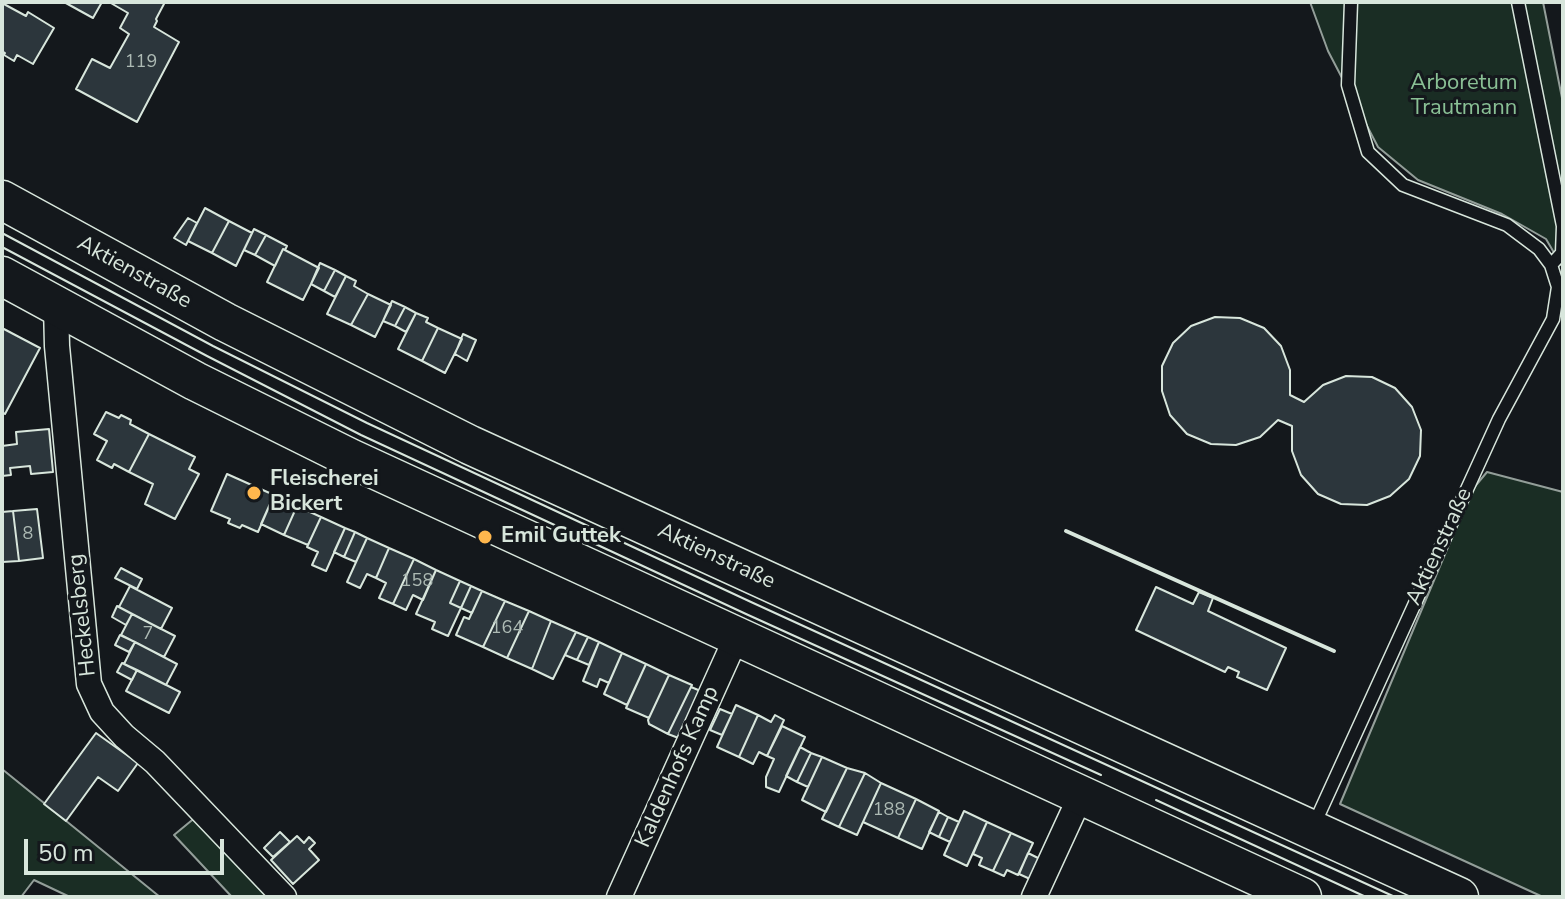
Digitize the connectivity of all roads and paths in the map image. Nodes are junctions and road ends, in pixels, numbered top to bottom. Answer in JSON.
{"nodes":[{"id":1,"x":1351,"y":2,"type":"edge"},
{"id":2,"x":1518,"y":2,"type":"edge"},
{"id":3,"x":2,"y":200,"type":"edge"},
{"id":4,"x":1551,"y":265,"type":"junction"},
{"id":5,"x":2,"y":276,"type":"edge"},
{"id":6,"x":56,"y":305,"type":"junction"},
{"id":7,"x":737,"y":636,"type":"junction"},
{"id":8,"x":1081,"y":795,"type":"junction"},
{"id":9,"x":1311,"y":829,"type":"junction"},
{"id":10,"x":284,"y":897,"type":"edge"},
{"id":11,"x":619,"y":897,"type":"edge"},
{"id":12,"x":1034,"y":897,"type":"edge"},
{"id":13,"x":1302,"y":897,"type":"edge"},
{"id":14,"x":1459,"y":897,"type":"edge"}],
"edges":[{"from":1,"to":4,"type":"lane"},
{"from":2,"to":4,"type":"lane"},
{"from":3,"to":9,"type":"main road","name":"Aktienstraße"},
{"from":4,"to":9,"type":"lane","name":"Aktienstraße"},
{"from":5,"to":6,"type":"main road"},
{"from":6,"to":7,"type":"main road"},
{"from":6,"to":10,"type":"street","name":"Heckelsberg"},
{"from":7,"to":8,"type":"main road"},
{"from":7,"to":11,"type":"street","name":"Kaldenhofs Kamp"},
{"from":8,"to":12,"type":"street"},
{"from":8,"to":13,"type":"main road"},
{"from":9,"to":14,"type":"main road","name":"Aktienstraße"}]}
